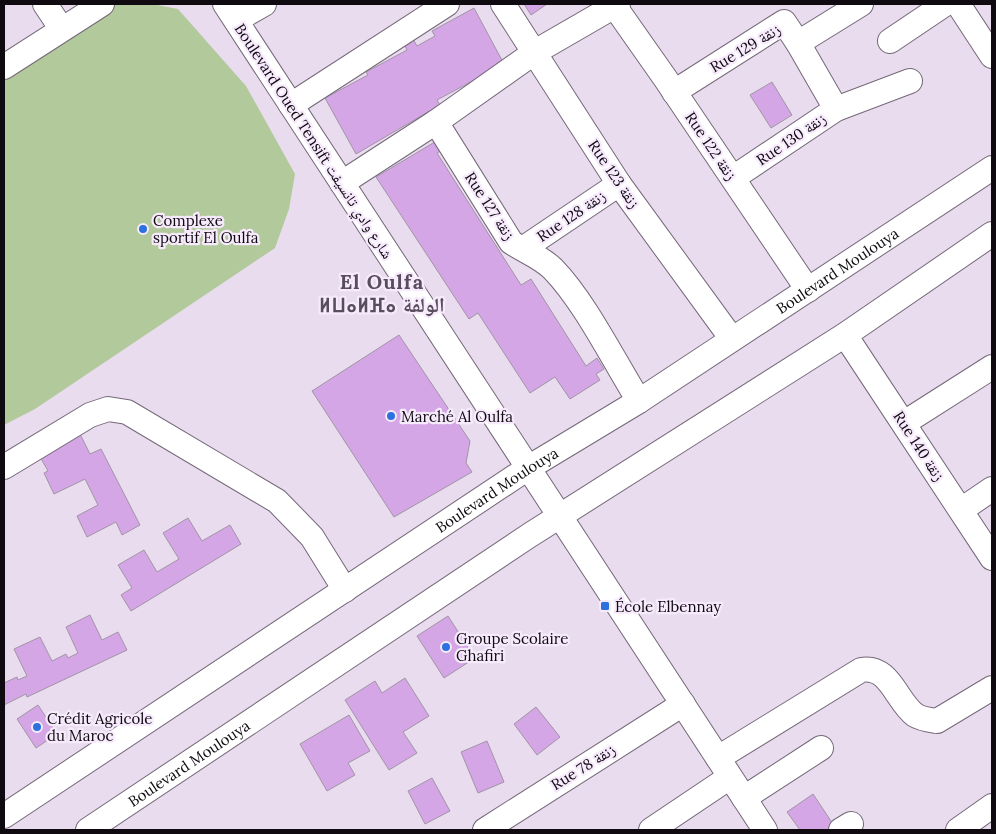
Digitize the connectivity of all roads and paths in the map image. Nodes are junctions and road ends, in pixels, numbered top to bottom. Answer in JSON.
{"nodes":[{"id":1,"x":45,"y":4,"type":"edge"},
{"id":2,"x":102,"y":4,"type":"edge"},
{"id":3,"x":264,"y":4,"type":"edge"},
{"id":4,"x":447,"y":4,"type":"edge"},
{"id":5,"x":504,"y":4,"type":"edge"},
{"id":6,"x":615,"y":4,"type":"edge"},
{"id":7,"x":861,"y":4,"type":"edge"},
{"id":8,"x":945,"y":4,"type":"edge"},
{"id":9,"x":958,"y":4,"type":"edge"},
{"id":10,"x":230,"y":12,"type":"edge"},
{"id":11,"x":61,"y":28,"type":"junction"},
{"id":12,"x":890,"y":41,"type":"dead end"},
{"id":13,"x":798,"y":43,"type":"junction"},
{"id":14,"x":535,"y":52,"type":"junction"},
{"id":15,"x":992,"y":56,"type":"edge"},
{"id":16,"x":4,"y":67,"type":"edge"},
{"id":17,"x":910,"y":81,"type":"dead end"},
{"id":18,"x":670,"y":85,"type":"junction"},
{"id":19,"x":291,"y":105,"type":"junction"},
{"id":20,"x":836,"y":109,"type":"junction"},
{"id":21,"x":436,"y":122,"type":"junction"},
{"id":22,"x":992,"y":168,"type":"edge"},
{"id":23,"x":733,"y":178,"type":"junction"},
{"id":24,"x":342,"y":183,"type":"junction"},
{"id":25,"x":619,"y":184,"type":"junction"},
{"id":26,"x":992,"y":234,"type":"edge"},
{"id":27,"x":524,"y":248,"type":"junction"},
{"id":28,"x":808,"y":290,"type":"junction"},
{"id":29,"x":845,"y":335,"type":"junction"},
{"id":30,"x":732,"y":339,"type":"junction"},
{"id":31,"x":992,"y":366,"type":"edge"},
{"id":32,"x":639,"y":401,"type":"junction"},
{"id":33,"x":904,"y":423,"type":"junction"},
{"id":34,"x":4,"y":467,"type":"edge"},
{"id":35,"x":528,"y":468,"type":"junction"},
{"id":36,"x":992,"y":489,"type":"edge"},
{"id":37,"x":961,"y":510,"type":"junction"},
{"id":38,"x":560,"y":517,"type":"junction"},
{"id":39,"x":992,"y":558,"type":"edge"},
{"id":40,"x":345,"y":590,"type":"junction"},
{"id":41,"x":992,"y":688,"type":"edge"},
{"id":42,"x":683,"y":704,"type":"junction"},
{"id":43,"x":821,"y":748,"type":"dead end"},
{"id":44,"x":724,"y":767,"type":"junction"},
{"id":45,"x":744,"y":798,"type":"junction"},
{"id":46,"x":992,"y":806,"type":"edge"},
{"id":47,"x":4,"y":816,"type":"edge"},
{"id":48,"x":514,"y":822,"type":"edge"},
{"id":49,"x":88,"y":830,"type":"edge"},
{"id":50,"x":484,"y":830,"type":"edge"},
{"id":51,"x":651,"y":830,"type":"edge"},
{"id":52,"x":765,"y":830,"type":"edge"},
{"id":53,"x":958,"y":830,"type":"edge"}],
"edges":[{"from":1,"to":11,"type":"street"},
{"from":2,"to":11,"type":"street"},
{"from":3,"to":10,"type":"street"},
{"from":4,"to":19,"type":"street"},
{"from":5,"to":14,"type":"street","name":"Rue 123 زنقة"},
{"from":6,"to":14,"type":"street"},
{"from":6,"to":18,"type":"street","name":"Rue 122 زنقة"},
{"from":7,"to":13,"type":"street","name":"Rue 129 زنقة"},
{"from":8,"to":12,"type":"street"},
{"from":9,"to":15,"type":"street"},
{"from":10,"to":19,"type":"street","name":"Boulevard Oued Tensift شارع وادي تانسيفت"},
{"from":11,"to":16,"type":"street"},
{"from":13,"to":18,"type":"street","name":"Rue 129 زنقة"},
{"from":13,"to":20,"type":"street","name":"Rue 130 زنقة"},
{"from":14,"to":21,"type":"street"},
{"from":14,"to":25,"type":"street","name":"Rue 123 زنقة"},
{"from":17,"to":20,"type":"street"},
{"from":18,"to":23,"type":"street","name":"Rue 122 زنقة"},
{"from":19,"to":24,"type":"street","name":"Boulevard Oued Tensift شارع وادي تانسيفت"},
{"from":20,"to":23,"type":"street","name":"Rue 130 زنقة"},
{"from":21,"to":24,"type":"street"},
{"from":21,"to":27,"type":"street","name":"Rue 127 زنقة"},
{"from":22,"to":28,"type":"street","name":"Boulevard Moulouya"},
{"from":23,"to":28,"type":"street","name":"Rue 122 زنقة"},
{"from":24,"to":35,"type":"street","name":"Boulevard Oued Tensift شارع وادي تانسيفت"},
{"from":25,"to":27,"type":"street","name":"Rue 128 زنقة"},
{"from":25,"to":30,"type":"street","name":"Rue 123 زنقة"},
{"from":26,"to":29,"type":"street","name":"Boulevard Moulouya"},
{"from":27,"to":32,"type":"street","name":"Rue 127 زنقة"},
{"from":28,"to":30,"type":"street","name":"Boulevard Moulouya"},
{"from":29,"to":33,"type":"street","name":"Rue 140 زنقة"},
{"from":29,"to":38,"type":"street","name":"Boulevard Moulouya"},
{"from":30,"to":32,"type":"street","name":"Boulevard Moulouya"},
{"from":31,"to":33,"type":"street"},
{"from":32,"to":35,"type":"street","name":"Boulevard Moulouya"},
{"from":33,"to":37,"type":"street","name":"Rue 140 زنقة"},
{"from":34,"to":40,"type":"street"},
{"from":35,"to":38,"type":"street","name":"Boulevard Oued Tensift شارع وادي تانسيفت"},
{"from":35,"to":40,"type":"street","name":"Boulevard Moulouya"},
{"from":36,"to":37,"type":"street"},
{"from":37,"to":39,"type":"street","name":"Rue 140 زنقة"},
{"from":38,"to":42,"type":"street","name":"Boulevard Oued Tensift شارع وادي تانسيفت"},
{"from":38,"to":49,"type":"street","name":"Boulevard Moulouya"},
{"from":40,"to":47,"type":"street","name":"Boulevard Moulouya"},
{"from":41,"to":44,"type":"street"},
{"from":42,"to":44,"type":"street","name":"Boulevard Oued Tensift شارع وادي تانسيفت"},
{"from":42,"to":48,"type":"street","name":"Rue 78 زنقة"},
{"from":43,"to":45,"type":"street"},
{"from":44,"to":45,"type":"street","name":"Boulevard Oued Tensift شارع وادي تانسيفت"},
{"from":44,"to":51,"type":"street"},
{"from":45,"to":52,"type":"street","name":"Boulevard Oued Tensift شارع وادي تانسيفت"},
{"from":46,"to":53,"type":"street"},
{"from":48,"to":50,"type":"street","name":"Rue 78 زنقة"}]}
